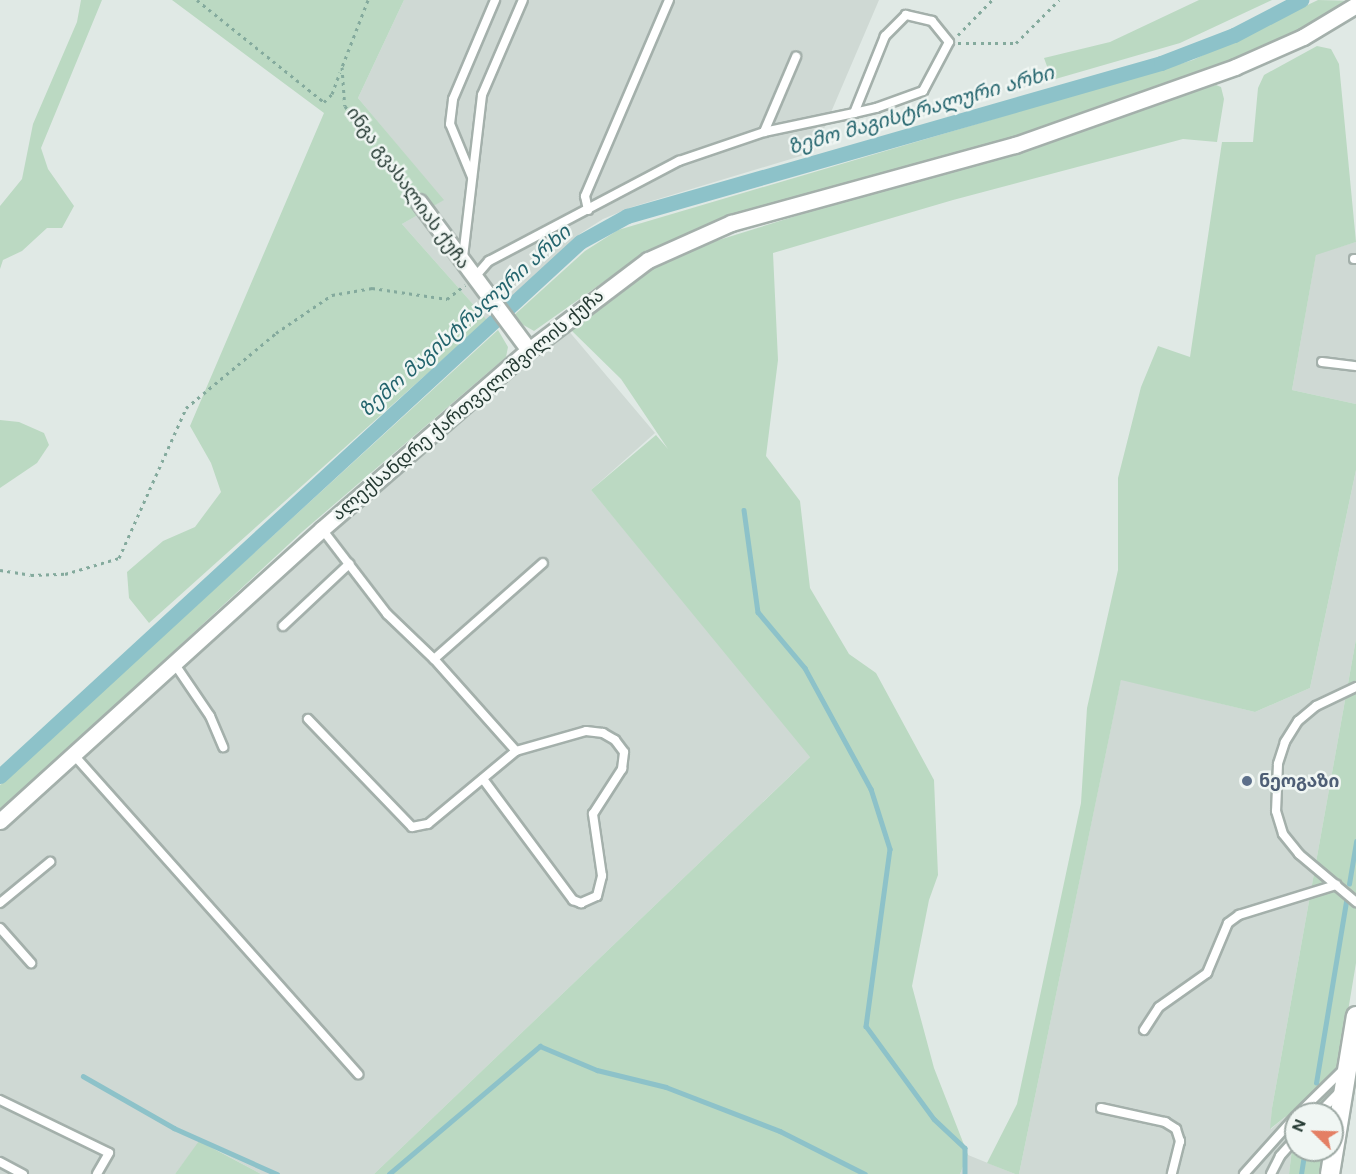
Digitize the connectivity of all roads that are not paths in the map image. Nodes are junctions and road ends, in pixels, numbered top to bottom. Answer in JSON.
{"nodes":[{"id":1,"x":495,"y":0,"type":"edge"},
{"id":2,"x":523,"y":0,"type":"edge"},
{"id":3,"x":669,"y":0,"type":"edge"},
{"id":4,"x":1356,"y":5,"type":"edge"},
{"id":5,"x":796,"y":57,"type":"dead end"},
{"id":6,"x":854,"y":112,"type":"junction"},
{"id":7,"x":764,"y":132,"type":"junction"},
{"id":8,"x":472,"y":179,"type":"junction"},
{"id":9,"x":419,"y":202,"type":"road end"},
{"id":10,"x":588,"y":210,"type":"junction"},
{"id":11,"x":462,"y":262,"type":"junction"},
{"id":12,"x":474,"y":278,"type":"junction"},
{"id":13,"x":529,"y":350,"type":"junction"},
{"id":14,"x":1322,"y":362,"type":"dead end"},
{"id":15,"x":1356,"y":366,"type":"edge"},
{"id":16,"x":322,"y":529,"type":"junction"},
{"id":17,"x":543,"y":563,"type":"dead end"},
{"id":18,"x":349,"y":564,"type":"junction"},
{"id":19,"x":283,"y":626,"type":"dead end"},
{"id":20,"x":434,"y":659,"type":"junction"},
{"id":21,"x":173,"y":662,"type":"junction"},
{"id":22,"x":1356,"y":687,"type":"edge"},
{"id":23,"x":308,"y":719,"type":"dead end"},
{"id":24,"x":223,"y":747,"type":"dead end"},
{"id":25,"x":516,"y":751,"type":"junction"},
{"id":26,"x":73,"y":754,"type":"junction"},
{"id":27,"x":483,"y":779,"type":"junction"},
{"id":28,"x":0,"y":821,"type":"edge"},
{"id":29,"x":50,"y":862,"type":"dead end"},
{"id":30,"x":1336,"y":885,"type":"junction"},
{"id":31,"x":1356,"y":902,"type":"edge"},
{"id":32,"x":0,"y":903,"type":"edge"},
{"id":33,"x":0,"y":928,"type":"edge"},
{"id":34,"x":31,"y":963,"type":"dead end"},
{"id":35,"x":1356,"y":1016,"type":"edge"},
{"id":36,"x":1144,"y":1030,"type":"dead end"},
{"id":37,"x":1348,"y":1065,"type":"junction"},
{"id":38,"x":358,"y":1074,"type":"dead end"},
{"id":39,"x":1344,"y":1086,"type":"junction"},
{"id":40,"x":0,"y":1100,"type":"edge"},
{"id":41,"x":1310,"y":1102,"type":"edge"},
{"id":42,"x":1329,"y":1102,"type":"edge"},
{"id":43,"x":1101,"y":1108,"type":"dead end"},
{"id":44,"x":1284,"y":1129,"type":"edge"},
{"id":45,"x":1284,"y":1152,"type":"edge"},
{"id":46,"x":0,"y":1162,"type":"edge"},
{"id":47,"x":23,"y":1174,"type":"edge"},
{"id":48,"x":97,"y":1174,"type":"edge"},
{"id":49,"x":1172,"y":1174,"type":"edge"},
{"id":50,"x":1244,"y":1174,"type":"edge"},
{"id":51,"x":1271,"y":1174,"type":"edge"},
{"id":52,"x":1330,"y":1174,"type":"edge"}],
"edges":[{"from":1,"to":8,"type":"lane"},
{"from":2,"to":8,"type":"lane"},
{"from":3,"to":10,"type":"lane"},
{"from":4,"to":13,"type":"street","name":"ალექსანდრე ქართველიშვილის ქუჩა"},
{"from":5,"to":7,"type":"lane"},
{"from":6,"to":6,"type":"lane"},
{"from":6,"to":7,"type":"lane"},
{"from":7,"to":10,"type":"lane"},
{"from":8,"to":11,"type":"lane"},
{"from":9,"to":11,"type":"street","name":"ინგა გვასალიას ქუჩა"},
{"from":10,"to":12,"type":"lane"},
{"from":11,"to":12,"type":"street","name":"ინგა გვასალიას ქუჩა"},
{"from":12,"to":13,"type":"street","name":"ინგა გვასალიას ქუჩა"},
{"from":13,"to":16,"type":"street","name":"ალექსანდრე ქართველიშვილის ქუჩა"},
{"from":14,"to":15,"type":"lane"},
{"from":16,"to":18,"type":"lane"},
{"from":16,"to":21,"type":"street","name":"ალექსანდრე ქართველიშვილის ქუჩა"},
{"from":17,"to":20,"type":"lane"},
{"from":18,"to":19,"type":"lane"},
{"from":18,"to":20,"type":"lane"},
{"from":20,"to":25,"type":"lane"},
{"from":21,"to":24,"type":"lane"},
{"from":21,"to":26,"type":"street","name":"ალექსანდრე ქართველიშვილის ქუჩა"},
{"from":22,"to":30,"type":"lane"},
{"from":23,"to":27,"type":"lane"},
{"from":25,"to":27,"type":"lane"},
{"from":25,"to":27,"type":"lane"},
{"from":26,"to":28,"type":"street","name":"ალექსანდრე ქართველიშვილის ქუჩა"},
{"from":26,"to":38,"type":"lane"},
{"from":29,"to":32,"type":"lane"},
{"from":30,"to":31,"type":"lane"},
{"from":30,"to":36,"type":"lane"},
{"from":33,"to":34,"type":"lane"},
{"from":35,"to":37,"type":"street"},
{"from":37,"to":39,"type":"street"},
{"from":37,"to":41,"type":"lane"},
{"from":39,"to":42,"type":"lane"},
{"from":39,"to":52,"type":"street"},
{"from":40,"to":48,"type":"lane"},
{"from":43,"to":49,"type":"lane"},
{"from":44,"to":50,"type":"lane"},
{"from":45,"to":51,"type":"lane"},
{"from":46,"to":47,"type":"lane"}]}
